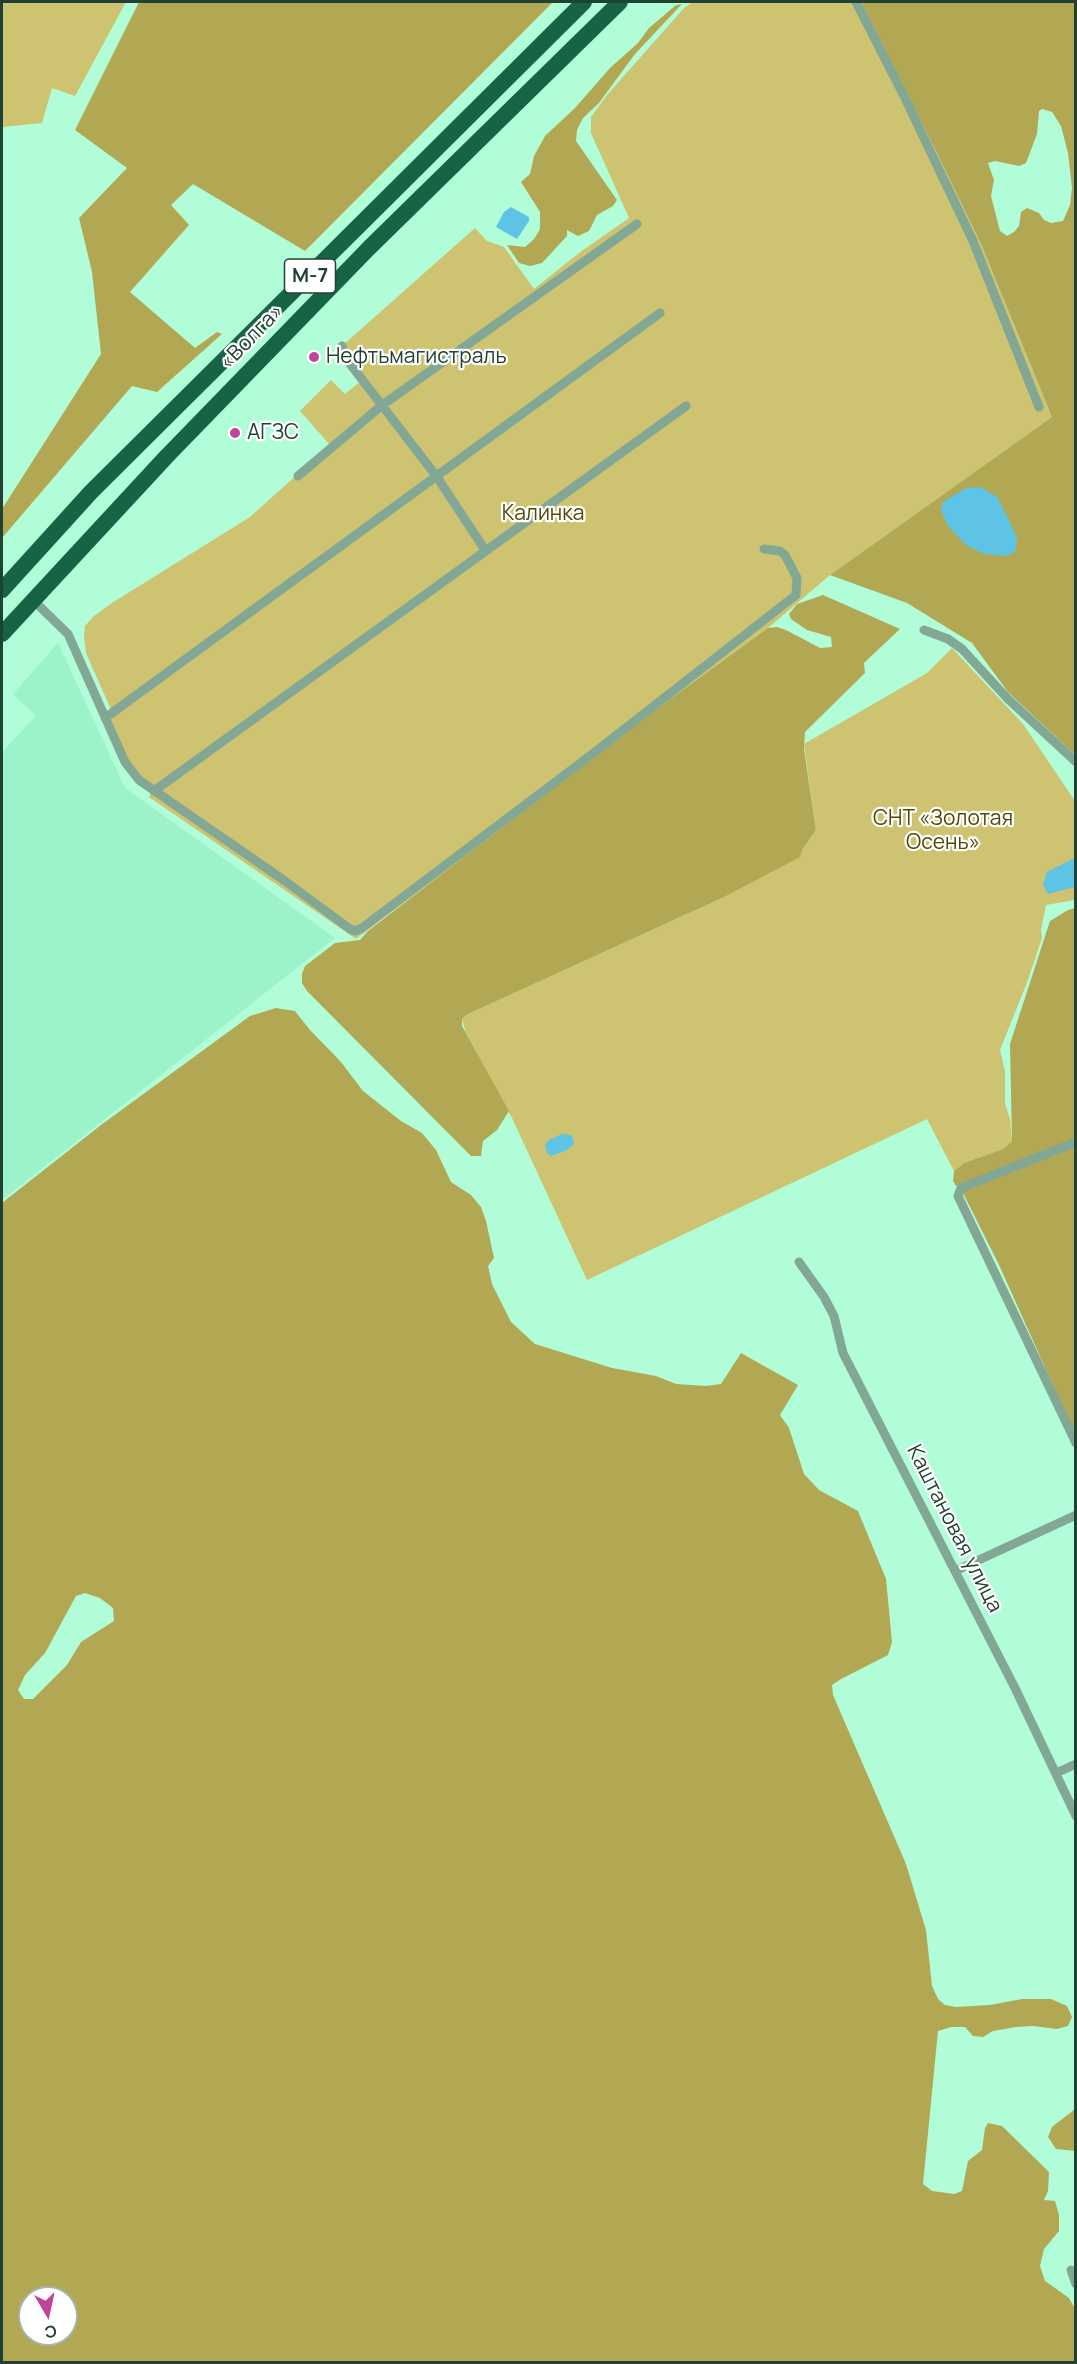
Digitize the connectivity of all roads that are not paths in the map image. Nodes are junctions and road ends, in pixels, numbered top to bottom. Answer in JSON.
{"nodes":[{"id":1,"x":584,"y":2,"type":"edge"},
{"id":2,"x":620,"y":2,"type":"edge"},
{"id":3,"x":856,"y":2,"type":"edge"},
{"id":4,"x":637,"y":224,"type":"dead end"},
{"id":5,"x":660,"y":313,"type":"dead end"},
{"id":6,"x":342,"y":346,"type":"dead end"},
{"id":7,"x":381,"y":406,"type":"junction"},
{"id":8,"x":686,"y":406,"type":"dead end"},
{"id":9,"x":1039,"y":407,"type":"dead end"},
{"id":10,"x":298,"y":476,"type":"dead end"},
{"id":11,"x":436,"y":477,"type":"junction"},
{"id":12,"x":764,"y":549,"type":"dead end"},
{"id":13,"x":486,"y":550,"type":"junction"},
{"id":14,"x":2,"y":590,"type":"edge"},
{"id":15,"x":33,"y":600,"type":"junction"},
{"id":16,"x":924,"y":630,"type":"dead end"},
{"id":17,"x":2,"y":634,"type":"edge"},
{"id":18,"x":105,"y":718,"type":"junction"},
{"id":19,"x":1076,"y":762,"type":"edge"},
{"id":20,"x":154,"y":791,"type":"junction"},
{"id":21,"x":1076,"y":1142,"type":"edge"},
{"id":22,"x":799,"y":1262,"type":"dead end"},
{"id":23,"x":1076,"y":1443,"type":"edge"},
{"id":24,"x":1076,"y":1515,"type":"edge"},
{"id":25,"x":955,"y":1571,"type":"junction"},
{"id":26,"x":1076,"y":1764,"type":"edge"},
{"id":27,"x":1056,"y":1773,"type":"junction"},
{"id":28,"x":1076,"y":1816,"type":"edge"},
{"id":29,"x":1071,"y":2270,"type":"dead end"},
{"id":30,"x":1076,"y":2284,"type":"edge"}],
"edges":[{"from":1,"to":14,"type":"highway","name":"«Волга»","number":"М-7"},
{"from":2,"to":15,"type":"highway","name":"«Волга»","number":"М-7"},
{"from":3,"to":9,"type":"street"},
{"from":4,"to":7,"type":"street"},
{"from":5,"to":11,"type":"street"},
{"from":6,"to":7,"type":"street"},
{"from":7,"to":10,"type":"street"},
{"from":7,"to":11,"type":"street"},
{"from":8,"to":13,"type":"street"},
{"from":11,"to":13,"type":"street"},
{"from":11,"to":18,"type":"street"},
{"from":12,"to":20,"type":"street"},
{"from":13,"to":20,"type":"street"},
{"from":15,"to":17,"type":"highway","name":"«Волга»","number":"М-7"},
{"from":15,"to":18,"type":"street"},
{"from":16,"to":19,"type":"street"},
{"from":18,"to":20,"type":"street"},
{"from":21,"to":23,"type":"street"},
{"from":22,"to":25,"type":"street","name":"Каштановая улица"},
{"from":24,"to":25,"type":"street"},
{"from":25,"to":27,"type":"street","name":"Каштановая улица"},
{"from":26,"to":27,"type":"street"},
{"from":27,"to":28,"type":"street","name":"Каштановая улица"},
{"from":29,"to":30,"type":"street"}]}
